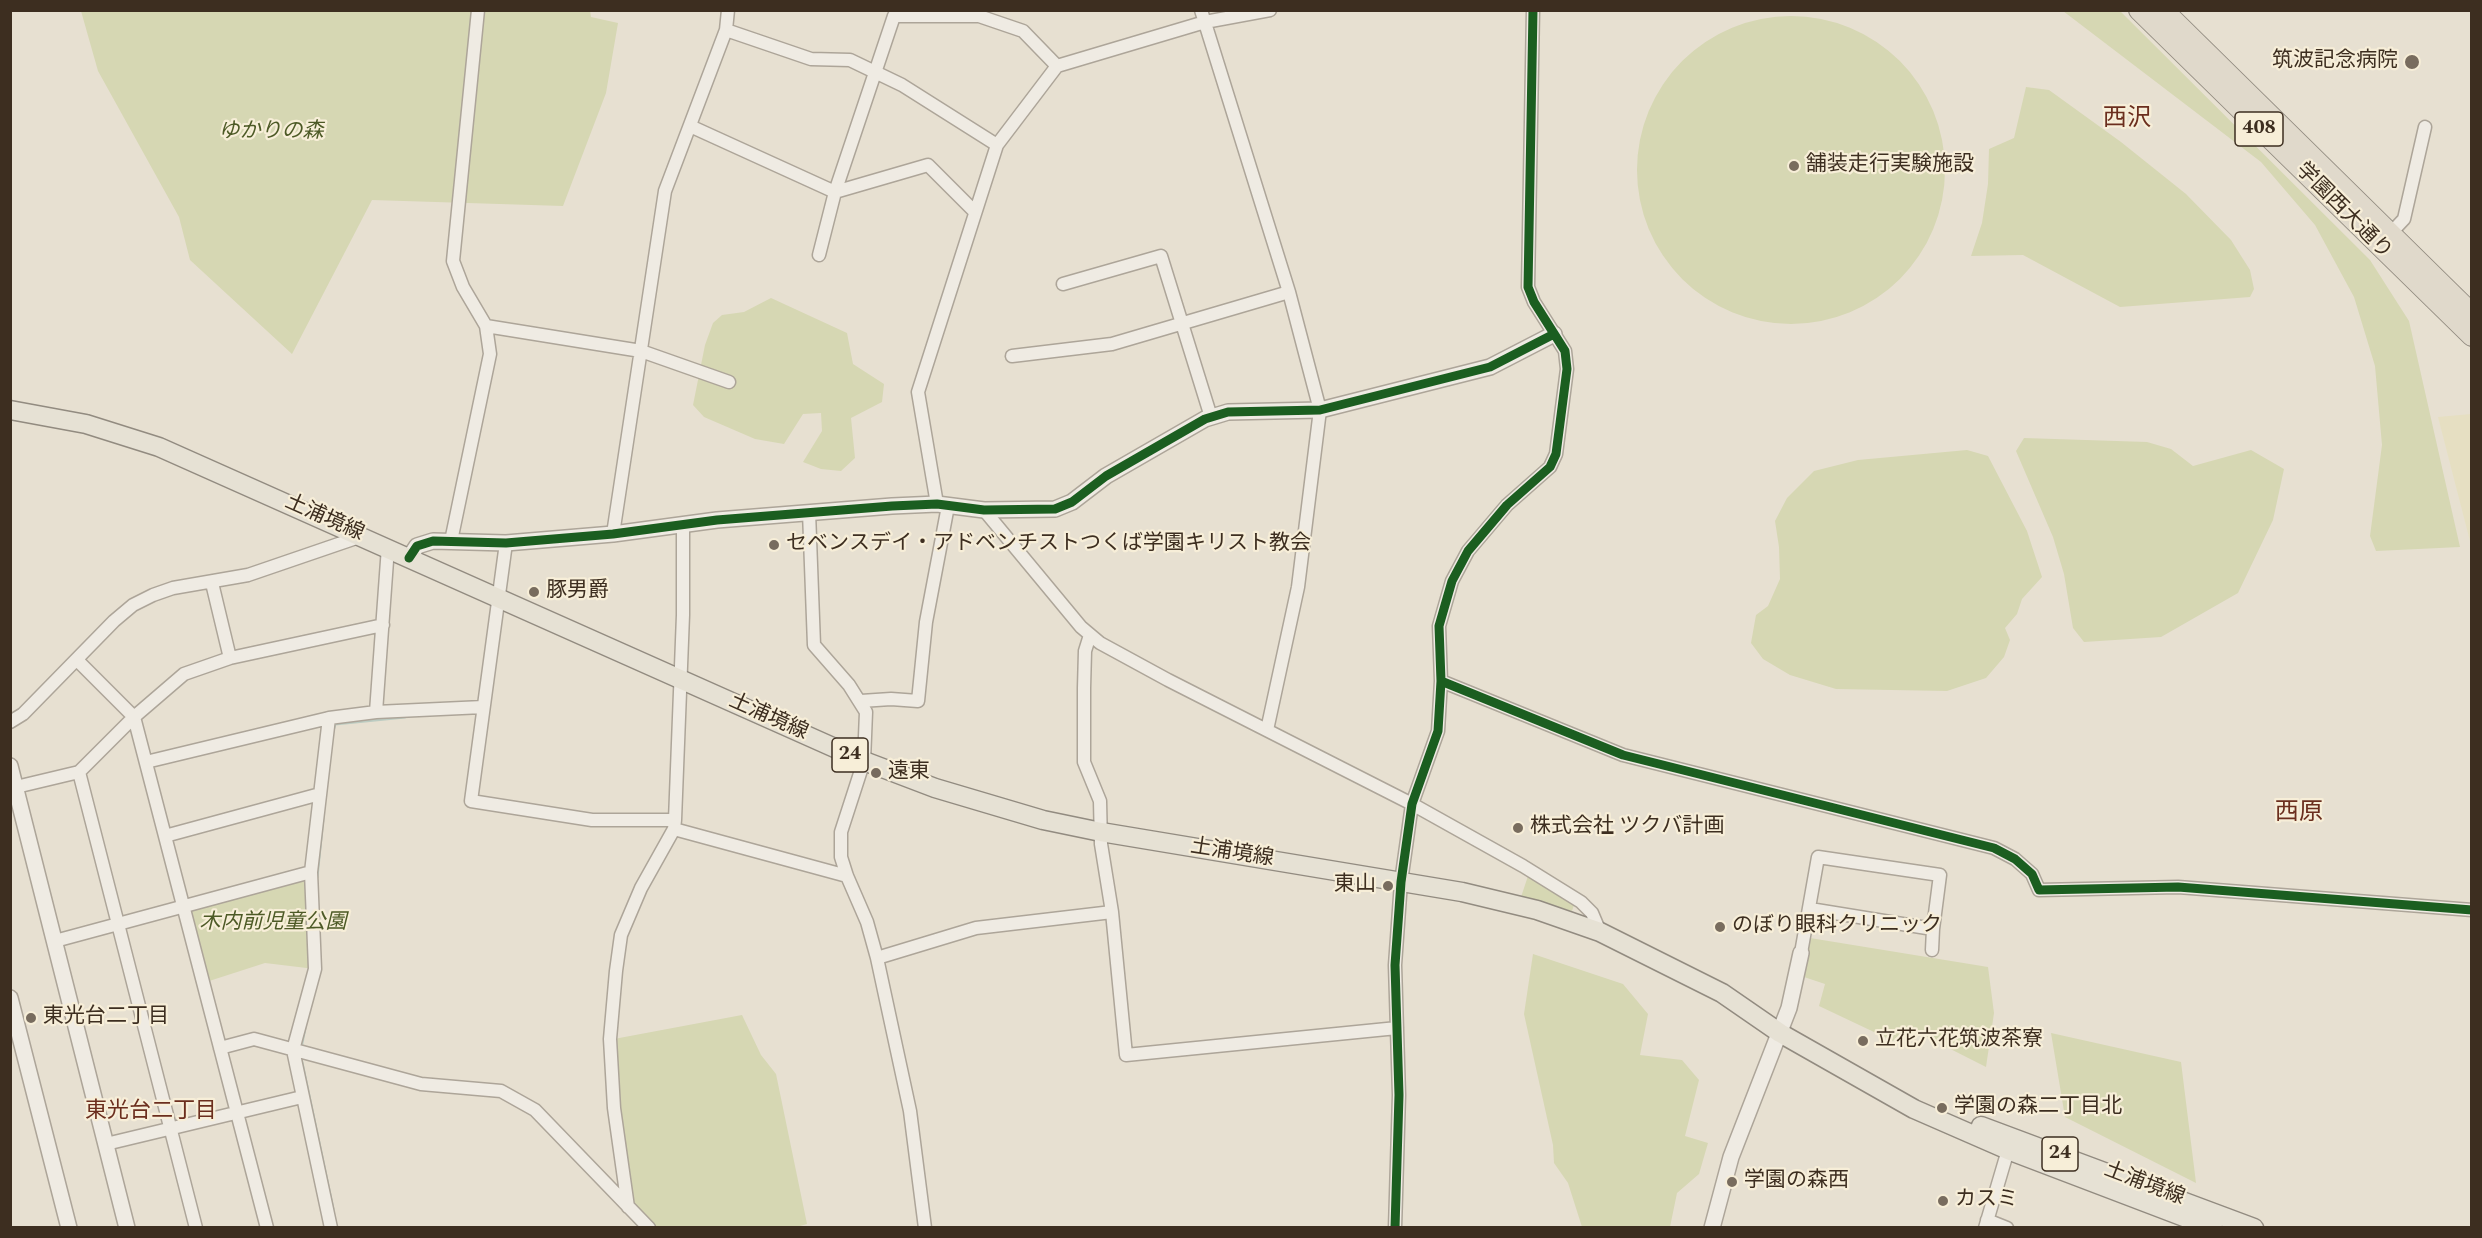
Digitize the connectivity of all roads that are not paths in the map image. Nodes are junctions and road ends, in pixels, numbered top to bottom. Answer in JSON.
{"nodes":[{"id":1,"x":478,"y":10,"type":"edge"},
{"id":2,"x":728,"y":10,"type":"edge"},
{"id":3,"x":1270,"y":10,"type":"edge"},
{"id":4,"x":1533,"y":10,"type":"edge"},
{"id":5,"x":2139,"y":10,"type":"edge"},
{"id":6,"x":2163,"y":10,"type":"edge"},
{"id":7,"x":1203,"y":16,"type":"edge"},
{"id":8,"x":726,"y":30,"type":"junction"},
{"id":9,"x":1057,"y":66,"type":"junction"},
{"id":10,"x":874,"y":71,"type":"junction"},
{"id":11,"x":690,"y":126,"type":"junction"},
{"id":12,"x":2426,"y":127,"type":"dead end"},
{"id":13,"x":997,"y":145,"type":"junction"},
{"id":14,"x":835,"y":192,"type":"junction"},
{"id":15,"x":975,"y":212,"type":"junction"},
{"id":16,"x":2383,"y":241,"type":"junction"},
{"id":17,"x":819,"y":255,"type":"dead end"},
{"id":18,"x":1064,"y":284,"type":"dead end"},
{"id":19,"x":1289,"y":292,"type":"junction"},
{"id":20,"x":2470,"y":321,"type":"edge"},
{"id":21,"x":1182,"y":324,"type":"junction"},
{"id":22,"x":486,"y":326,"type":"junction"},
{"id":23,"x":1554,"y":334,"type":"junction"},
{"id":24,"x":641,"y":351,"type":"junction"},
{"id":25,"x":1012,"y":356,"type":"dead end"},
{"id":26,"x":729,"y":382,"type":"dead end"},
{"id":27,"x":10,"y":410,"type":"edge"},
{"id":28,"x":1320,"y":410,"type":"junction"},
{"id":29,"x":1211,"y":417,"type":"junction"},
{"id":30,"x":942,"y":505,"type":"junction"},
{"id":31,"x":984,"y":510,"type":"junction"},
{"id":32,"x":809,"y":512,"type":"junction"},
{"id":33,"x":683,"y":524,"type":"junction"},
{"id":34,"x":613,"y":534,"type":"junction"},
{"id":35,"x":362,"y":536,"type":"junction"},
{"id":36,"x":451,"y":541,"type":"junction"},
{"id":37,"x":506,"y":543,"type":"junction"},
{"id":38,"x":388,"y":548,"type":"junction"},
{"id":39,"x":409,"y":558,"type":"junction"},
{"id":40,"x":212,"y":583,"type":"junction"},
{"id":41,"x":499,"y":598,"type":"junction"},
{"id":42,"x":383,"y":625,"type":"junction"},
{"id":43,"x":1090,"y":635,"type":"junction"},
{"id":44,"x":230,"y":658,"type":"junction"},
{"id":45,"x":77,"y":660,"type":"junction"},
{"id":46,"x":680,"y":679,"type":"junction"},
{"id":47,"x":1441,"y":681,"type":"junction"},
{"id":48,"x":861,"y":701,"type":"junction"},
{"id":49,"x":479,"y":707,"type":"junction"},
{"id":50,"x":376,"y":712,"type":"junction"},
{"id":51,"x":13,"y":716,"type":"edge"},
{"id":52,"x":134,"y":717,"type":"junction"},
{"id":53,"x":329,"y":718,"type":"junction"},
{"id":54,"x":1268,"y":730,"type":"junction"},
{"id":55,"x":864,"y":761,"type":"junction"},
{"id":56,"x":146,"y":762,"type":"junction"},
{"id":57,"x":10,"y":766,"type":"edge"},
{"id":58,"x":79,"y":772,"type":"junction"},
{"id":59,"x":16,"y":788,"type":"junction"},
{"id":60,"x":320,"y":794,"type":"junction"},
{"id":61,"x":1412,"y":804,"type":"junction"},
{"id":62,"x":674,"y":824,"type":"junction"},
{"id":63,"x":1101,"y":832,"type":"junction"},
{"id":64,"x":165,"y":836,"type":"junction"},
{"id":65,"x":311,"y":872,"type":"junction"},
{"id":66,"x":847,"y":876,"type":"junction"},
{"id":67,"x":1401,"y":882,"type":"junction"},
{"id":68,"x":183,"y":907,"type":"junction"},
{"id":69,"x":1810,"y":909,"type":"junction"},
{"id":70,"x":2472,"y":910,"type":"edge"},
{"id":71,"x":1112,"y":912,"type":"junction"},
{"id":72,"x":119,"y":925,"type":"junction"},
{"id":73,"x":1933,"y":929,"type":"junction"},
{"id":74,"x":1600,"y":932,"type":"junction"},
{"id":75,"x":55,"y":941,"type":"junction"},
{"id":76,"x":1932,"y":950,"type":"dead end"},
{"id":77,"x":1801,"y":953,"type":"joint"},
{"id":78,"x":877,"y":958,"type":"junction"},
{"id":79,"x":10,"y":998,"type":"edge"},
{"id":80,"x":1397,"y":1028,"type":"junction"},
{"id":81,"x":1780,"y":1033,"type":"junction"},
{"id":82,"x":220,"y":1048,"type":"junction"},
{"id":83,"x":292,"y":1050,"type":"junction"},
{"id":84,"x":1864,"y":1082,"type":"junction"},
{"id":85,"x":302,"y":1097,"type":"junction"},
{"id":86,"x":237,"y":1112,"type":"junction"},
{"id":87,"x":170,"y":1128,"type":"junction"},
{"id":88,"x":106,"y":1144,"type":"junction"},
{"id":89,"x":2008,"y":1150,"type":"junction"},
{"id":90,"x":628,"y":1207,"type":"junction"},
{"id":91,"x":2187,"y":1223,"type":"edge"},
{"id":92,"x":1986,"y":1224,"type":"edge"},
{"id":93,"x":69,"y":1227,"type":"edge"},
{"id":94,"x":127,"y":1227,"type":"edge"},
{"id":95,"x":196,"y":1227,"type":"edge"},
{"id":96,"x":267,"y":1227,"type":"edge"},
{"id":97,"x":331,"y":1227,"type":"edge"},
{"id":98,"x":649,"y":1227,"type":"edge"},
{"id":99,"x":925,"y":1227,"type":"edge"},
{"id":100,"x":1395,"y":1227,"type":"edge"},
{"id":101,"x":1712,"y":1227,"type":"edge"},
{"id":102,"x":2007,"y":1227,"type":"edge"},
{"id":103,"x":2213,"y":1227,"type":"edge"},
{"id":104,"x":2254,"y":1227,"type":"edge"}],
"edges":[{"from":1,"to":22,"type":"street"},
{"from":2,"to":8,"type":"street"},
{"from":3,"to":7,"type":"street"},
{"from":4,"to":23,"type":"street"},
{"from":5,"to":16,"type":"highway","name":"学園西大通り","number":"408"},
{"from":6,"to":16,"type":"highway","name":"学園西大通り","number":"408"},
{"from":7,"to":9,"type":"street"},
{"from":7,"to":19,"type":"street"},
{"from":8,"to":10,"type":"street"},
{"from":8,"to":11,"type":"street"},
{"from":9,"to":10,"type":"street"},
{"from":9,"to":13,"type":"street"},
{"from":10,"to":13,"type":"street"},
{"from":10,"to":14,"type":"street"},
{"from":11,"to":14,"type":"street"},
{"from":11,"to":24,"type":"street"},
{"from":12,"to":16,"type":"street"},
{"from":13,"to":15,"type":"street"},
{"from":14,"to":15,"type":"street"},
{"from":14,"to":17,"type":"street"},
{"from":15,"to":30,"type":"street"},
{"from":16,"to":20,"type":"highway","name":"学園西大通り","number":"408"},
{"from":18,"to":21,"type":"street"},
{"from":19,"to":21,"type":"street"},
{"from":19,"to":28,"type":"street"},
{"from":21,"to":25,"type":"street"},
{"from":21,"to":29,"type":"street"},
{"from":22,"to":24,"type":"street"},
{"from":22,"to":36,"type":"street"},
{"from":23,"to":28,"type":"street"},
{"from":23,"to":47,"type":"street"},
{"from":24,"to":26,"type":"street"},
{"from":24,"to":34,"type":"street"},
{"from":27,"to":35,"type":"main road","name":"土浦境線","number":"24"},
{"from":28,"to":29,"type":"street"},
{"from":28,"to":54,"type":"street"},
{"from":29,"to":31,"type":"street"},
{"from":30,"to":31,"type":"street"},
{"from":30,"to":32,"type":"street"},
{"from":30,"to":48,"type":"street"},
{"from":31,"to":43,"type":"street"},
{"from":32,"to":33,"type":"street"},
{"from":32,"to":48,"type":"street"},
{"from":33,"to":34,"type":"street"},
{"from":33,"to":46,"type":"street"},
{"from":34,"to":37,"type":"street"},
{"from":35,"to":38,"type":"main road","name":"土浦境線","number":"24"},
{"from":35,"to":40,"type":"street"},
{"from":36,"to":37,"type":"street"},
{"from":36,"to":39,"type":"street"},
{"from":37,"to":41,"type":"street"},
{"from":38,"to":39,"type":"main road","name":"土浦境線","number":"24"},
{"from":38,"to":42,"type":"street"},
{"from":39,"to":41,"type":"main road","name":"土浦境線","number":"24"},
{"from":40,"to":44,"type":"street"},
{"from":40,"to":45,"type":"street"},
{"from":41,"to":46,"type":"main road","name":"土浦境線","number":"24"},
{"from":41,"to":49,"type":"street"},
{"from":42,"to":44,"type":"street"},
{"from":42,"to":50,"type":"street"},
{"from":43,"to":54,"type":"street"},
{"from":43,"to":63,"type":"street"},
{"from":44,"to":52,"type":"street"},
{"from":45,"to":51,"type":"street"},
{"from":45,"to":52,"type":"street"},
{"from":46,"to":55,"type":"main road","name":"土浦境線","number":"24"},
{"from":46,"to":62,"type":"street"},
{"from":47,"to":61,"type":"street"},
{"from":47,"to":70,"type":"street"},
{"from":48,"to":55,"type":"street"},
{"from":49,"to":50,"type":"street"},
{"from":49,"to":62,"type":"street"},
{"from":50,"to":53,"type":"street"},
{"from":52,"to":56,"type":"street"},
{"from":52,"to":58,"type":"street"},
{"from":53,"to":56,"type":"street"},
{"from":53,"to":60,"type":"street"},
{"from":54,"to":61,"type":"street"},
{"from":55,"to":63,"type":"main road","name":"土浦境線","number":"24"},
{"from":55,"to":66,"type":"street"},
{"from":56,"to":64,"type":"street"},
{"from":57,"to":59,"type":"street"},
{"from":58,"to":59,"type":"street"},
{"from":58,"to":72,"type":"street"},
{"from":59,"to":75,"type":"street"},
{"from":60,"to":64,"type":"street"},
{"from":60,"to":65,"type":"street"},
{"from":61,"to":67,"type":"street"},
{"from":61,"to":74,"type":"street"},
{"from":62,"to":66,"type":"street"},
{"from":62,"to":90,"type":"street"},
{"from":63,"to":67,"type":"main road","name":"土浦境線","number":"24"},
{"from":63,"to":71,"type":"street"},
{"from":64,"to":68,"type":"street"},
{"from":65,"to":68,"type":"street"},
{"from":65,"to":83,"type":"street"},
{"from":66,"to":78,"type":"street"},
{"from":67,"to":74,"type":"main road","name":"土浦境線","number":"24"},
{"from":67,"to":80,"type":"street"},
{"from":68,"to":72,"type":"street"},
{"from":68,"to":82,"type":"street"},
{"from":69,"to":73,"type":"street"},
{"from":69,"to":73,"type":"street"},
{"from":69,"to":77,"type":"street"},
{"from":71,"to":78,"type":"street"},
{"from":71,"to":80,"type":"street"},
{"from":72,"to":75,"type":"street"},
{"from":72,"to":87,"type":"street"},
{"from":73,"to":76,"type":"street"},
{"from":74,"to":81,"type":"main road","name":"土浦境線","number":"24"},
{"from":75,"to":88,"type":"street"},
{"from":77,"to":81,"type":"street"},
{"from":78,"to":99,"type":"street"},
{"from":79,"to":93,"type":"street"},
{"from":80,"to":100,"type":"street"},
{"from":81,"to":84,"type":"main road","name":"土浦境線","number":"24"},
{"from":81,"to":101,"type":"street"},
{"from":82,"to":83,"type":"street"},
{"from":82,"to":86,"type":"street"},
{"from":83,"to":85,"type":"street"},
{"from":83,"to":90,"type":"street"},
{"from":84,"to":89,"type":"main road","name":"土浦境線","number":"24"},
{"from":84,"to":104,"type":"main road","name":"土浦境線","number":"24"},
{"from":85,"to":86,"type":"street"},
{"from":85,"to":97,"type":"street"},
{"from":86,"to":87,"type":"street"},
{"from":86,"to":96,"type":"street"},
{"from":87,"to":88,"type":"street"},
{"from":87,"to":95,"type":"street"},
{"from":88,"to":94,"type":"street"},
{"from":89,"to":91,"type":"main road","name":"土浦境線","number":"24"},
{"from":89,"to":92,"type":"street"},
{"from":90,"to":98,"type":"street"},
{"from":91,"to":103,"type":"main road","name":"土浦境線","number":"24"},
{"from":92,"to":102,"type":"street"}]}
